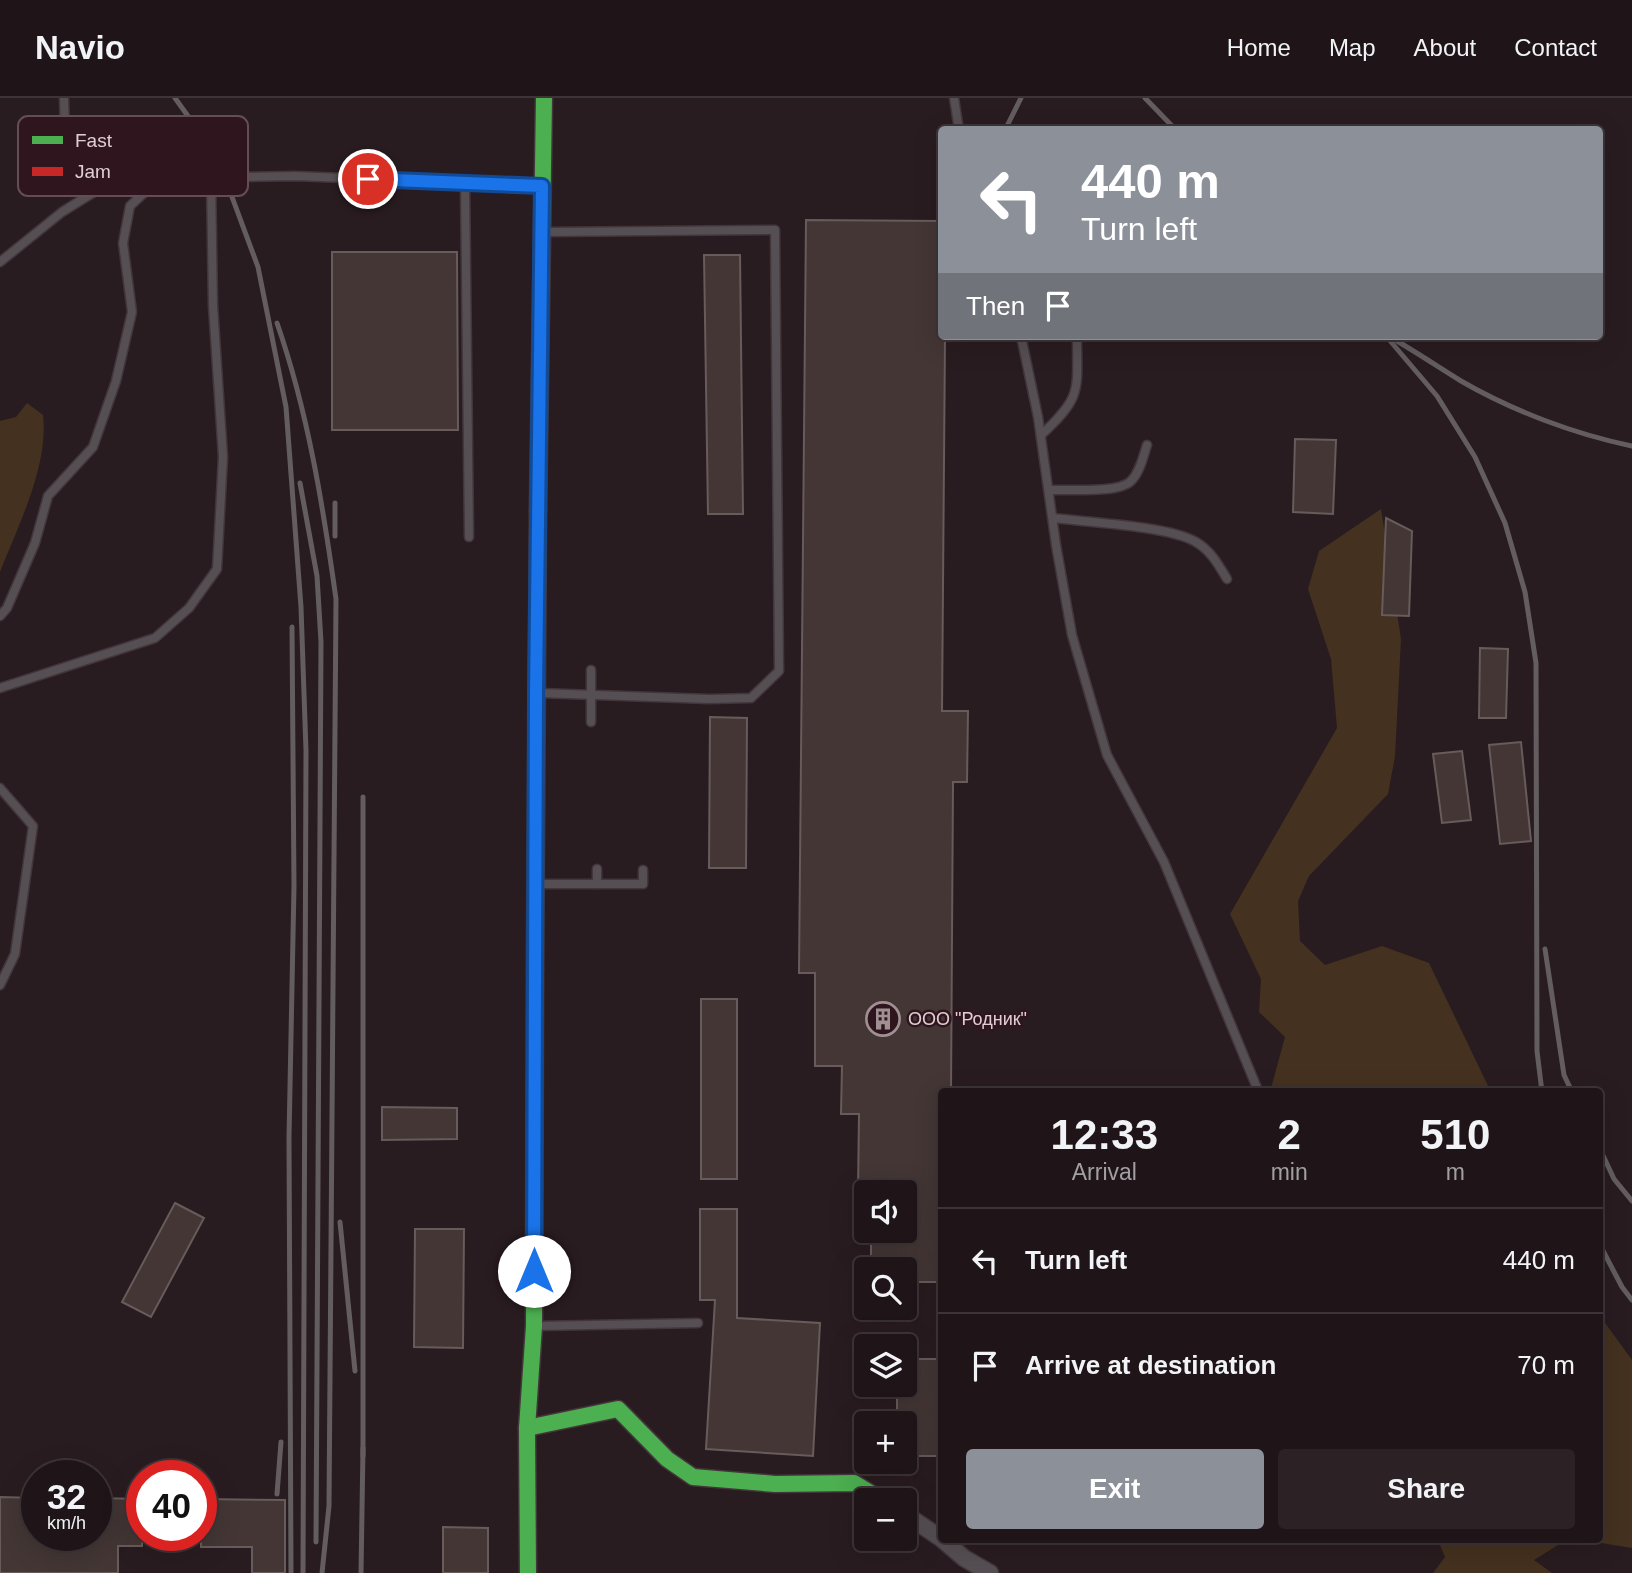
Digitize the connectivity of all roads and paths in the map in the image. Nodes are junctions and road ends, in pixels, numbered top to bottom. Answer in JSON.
{"nodes":[{"id":1,"x":64,"y":98,"type":"edge"},
{"id":2,"x":544,"y":98,"type":"edge"},
{"id":3,"x":954,"y":98,"type":"edge"},
{"id":4,"x":65,"y":116,"type":"edge"},
{"id":5,"x":958,"y":126,"type":"edge"},
{"id":6,"x":248,"y":177,"type":"edge"},
{"id":7,"x":465,"y":183,"type":"junction"},
{"id":8,"x":542,"y":186,"type":"junction"},
{"id":9,"x":87,"y":196,"type":"edge"},
{"id":10,"x":141,"y":196,"type":"edge"},
{"id":11,"x":211,"y":196,"type":"edge"},
{"id":12,"x":542,"y":232,"type":"junction"},
{"id":13,"x":0,"y":262,"type":"edge"},
{"id":14,"x":1022,"y":340,"type":"edge"},
{"id":15,"x":1077,"y":340,"type":"edge"},
{"id":16,"x":1041,"y":435,"type":"junction"},
{"id":17,"x":1147,"y":445,"type":"dead end"},
{"id":18,"x":1049,"y":489,"type":"junction"},
{"id":19,"x":1053,"y":518,"type":"junction"},
{"id":20,"x":469,"y":537,"type":"dead end"},
{"id":21,"x":1227,"y":579,"type":"dead end"},
{"id":22,"x":0,"y":616,"type":"edge"},
{"id":23,"x":591,"y":670,"type":"dead end"},
{"id":24,"x":0,"y":688,"type":"edge"},
{"id":25,"x":536,"y":693,"type":"junction"},
{"id":26,"x":590,"y":695,"type":"junction"},
{"id":27,"x":591,"y":722,"type":"dead end"},
{"id":28,"x":0,"y":788,"type":"edge"},
{"id":29,"x":597,"y":869,"type":"dead end"},
{"id":30,"x":643,"y":870,"type":"dead end"},
{"id":31,"x":535,"y":884,"type":"junction"},
{"id":32,"x":597,"y":884,"type":"junction"},
{"id":33,"x":0,"y":985,"type":"edge"},
{"id":34,"x":1257,"y":1088,"type":"dead end"},
{"id":35,"x":698,"y":1323,"type":"dead end"},
{"id":36,"x":534,"y":1326,"type":"junction"},
{"id":37,"x":527,"y":1427,"type":"junction"},
{"id":38,"x":862,"y":1488,"type":"edge"},
{"id":39,"x":917,"y":1522,"type":"edge"},
{"id":40,"x":938,"y":1536,"type":"edge"},
{"id":41,"x":947,"y":1543,"type":"edge"},
{"id":42,"x":528,"y":1573,"type":"edge"},
{"id":43,"x":990,"y":1573,"type":"edge"}],
"edges":[{"from":1,"to":4,"type":"lane"},
{"from":2,"to":8,"type":"street"},
{"from":3,"to":5,"type":"lane"},
{"from":6,"to":7,"type":"lane"},
{"from":7,"to":8,"type":"lane"},
{"from":7,"to":20,"type":"lane"},
{"from":8,"to":12,"type":"street"},
{"from":9,"to":13,"type":"lane"},
{"from":10,"to":22,"type":"lane"},
{"from":11,"to":24,"type":"lane"},
{"from":12,"to":25,"type":"street"},
{"from":12,"to":26,"type":"lane"},
{"from":14,"to":16,"type":"lane"},
{"from":15,"to":16,"type":"lane"},
{"from":16,"to":18,"type":"lane"},
{"from":17,"to":18,"type":"lane"},
{"from":18,"to":19,"type":"lane"},
{"from":19,"to":21,"type":"lane"},
{"from":19,"to":34,"type":"lane"},
{"from":23,"to":26,"type":"lane"},
{"from":25,"to":26,"type":"lane"},
{"from":25,"to":31,"type":"street"},
{"from":26,"to":27,"type":"lane"},
{"from":28,"to":33,"type":"lane"},
{"from":29,"to":32,"type":"lane"},
{"from":30,"to":32,"type":"lane"},
{"from":31,"to":32,"type":"lane"},
{"from":31,"to":36,"type":"street"},
{"from":35,"to":36,"type":"lane"},
{"from":36,"to":37,"type":"street"},
{"from":37,"to":38,"type":"street"},
{"from":37,"to":42,"type":"street"},
{"from":39,"to":40,"type":"street"},
{"from":41,"to":43,"type":"street"}]}
